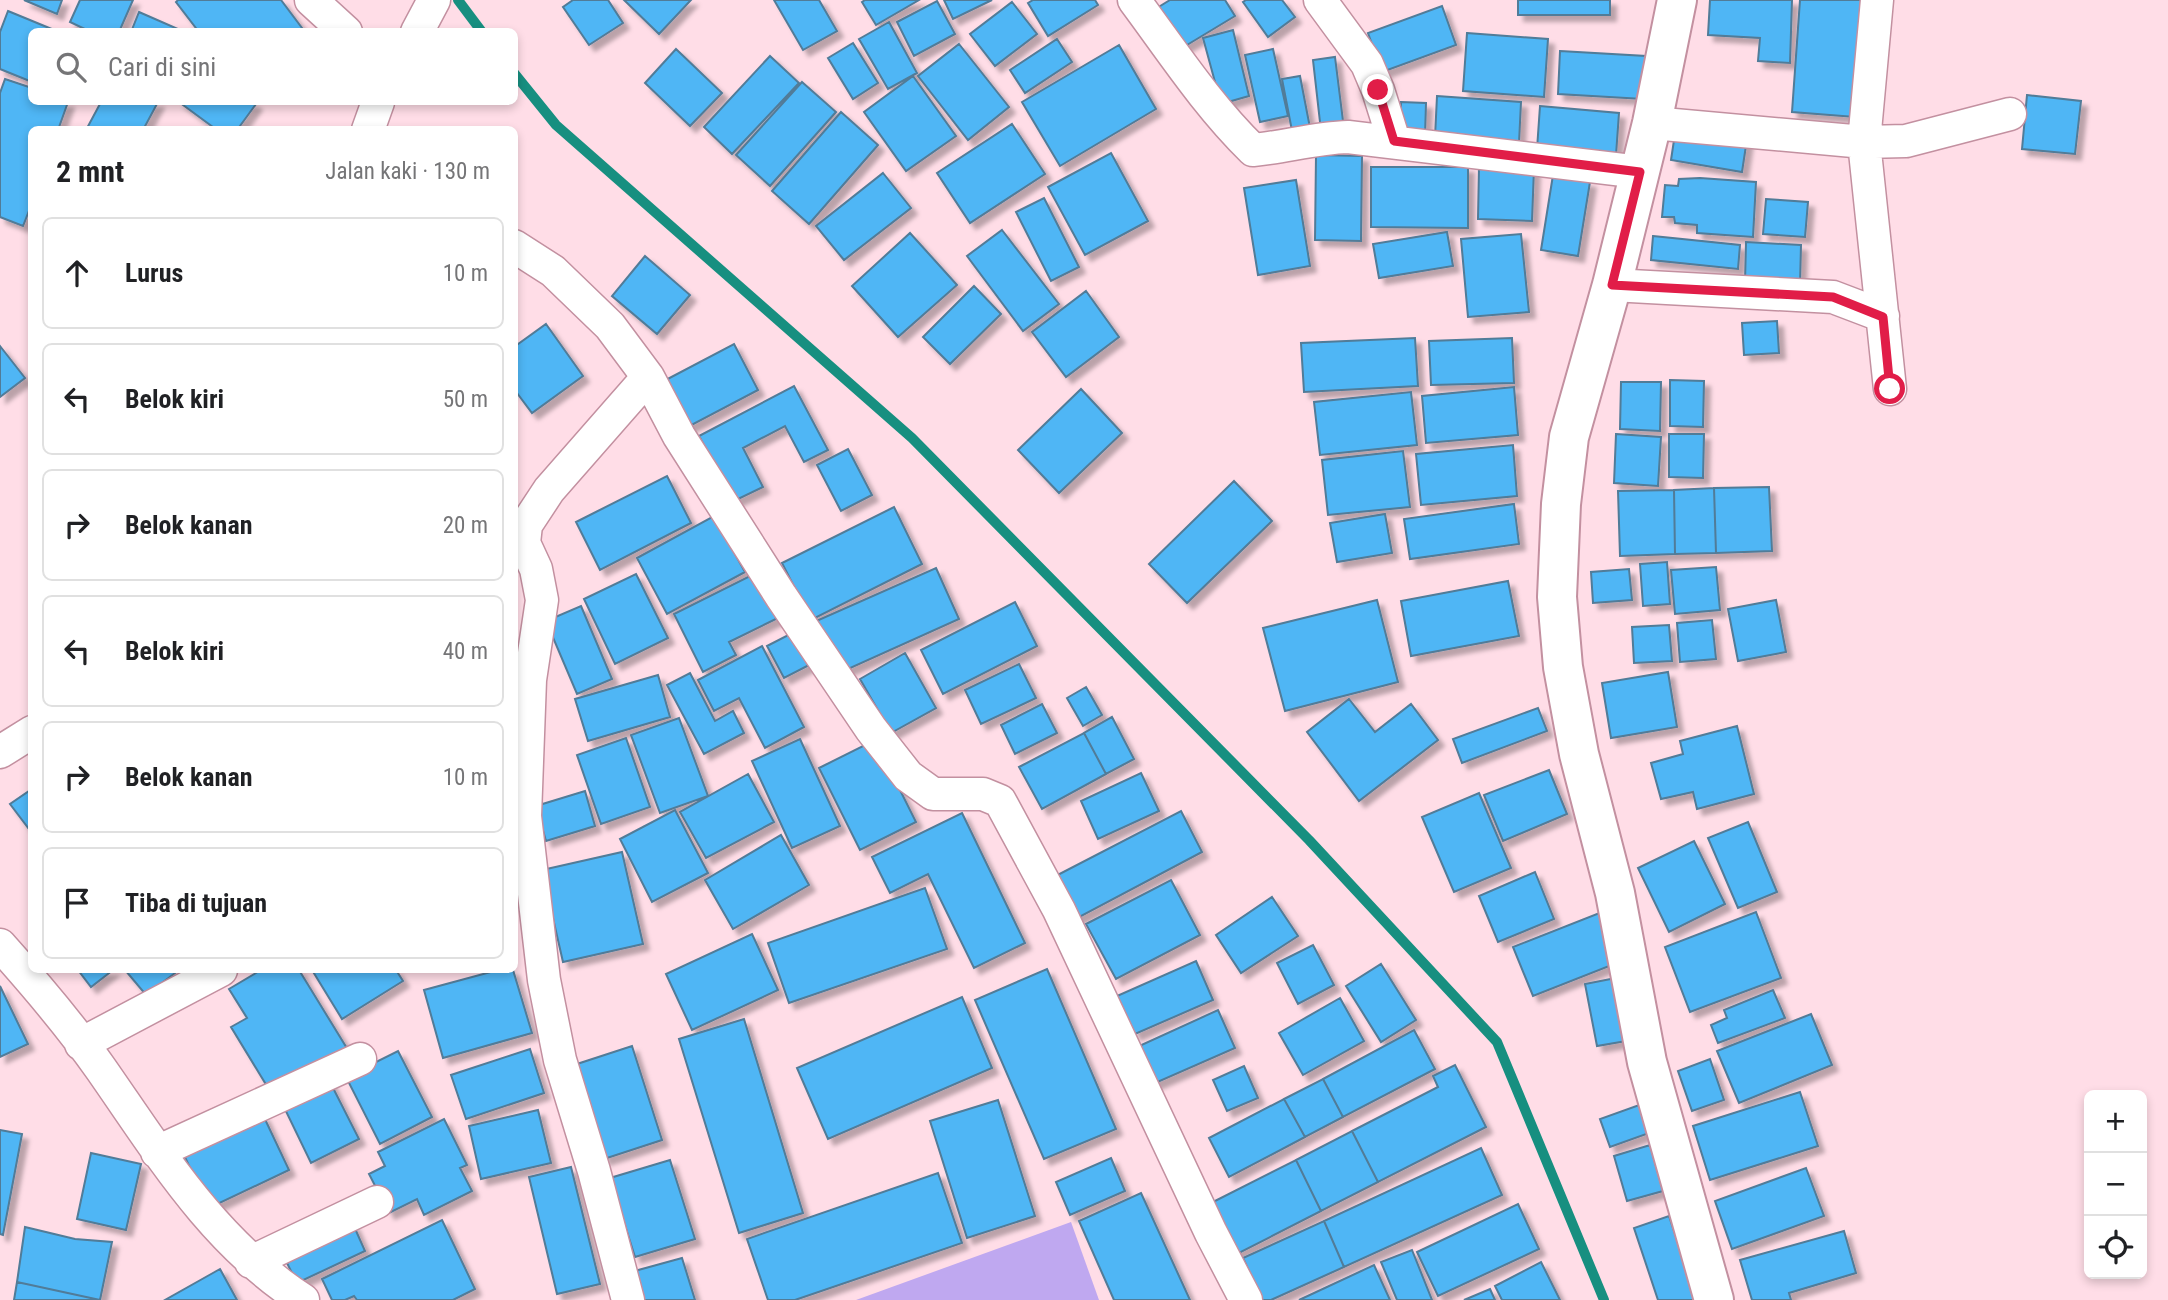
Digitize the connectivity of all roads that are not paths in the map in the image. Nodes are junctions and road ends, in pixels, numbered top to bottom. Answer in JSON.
{"nodes":[{"id":1,"x":311,"y":0,"type":"edge"},
{"id":2,"x":434,"y":0,"type":"edge"},
{"id":3,"x":1135,"y":0,"type":"edge"},
{"id":4,"x":1320,"y":0,"type":"edge"},
{"id":5,"x":1677,"y":0,"type":"edge"},
{"id":6,"x":1877,"y":0,"type":"edge"},
{"id":7,"x":342,"y":28,"type":"edge"},
{"id":8,"x":419,"y":28,"type":"edge"},
{"id":9,"x":377,"y":105,"type":"edge"},
{"id":10,"x":2010,"y":114,"type":"dead end"},
{"id":11,"x":1653,"y":123,"type":"junction"},
{"id":12,"x":369,"y":126,"type":"edge"},
{"id":13,"x":1394,"y":141,"type":"junction"},
{"id":14,"x":1864,"y":142,"type":"junction"},
{"id":15,"x":1640,"y":172,"type":"junction"},
{"id":16,"x":518,"y":249,"type":"edge"},
{"id":17,"x":1612,"y":285,"type":"junction"},
{"id":18,"x":1883,"y":317,"type":"junction"},
{"id":19,"x":648,"y":377,"type":"junction"},
{"id":20,"x":1890,"y":389,"type":"dead end"},
{"id":21,"x":28,"y":734,"type":"edge"},
{"id":22,"x":0,"y":752,"type":"edge"},
{"id":23,"x":0,"y":944,"type":"edge"},
{"id":24,"x":215,"y":973,"type":"edge"},
{"id":25,"x":81,"y":1044,"type":"junction"},
{"id":26,"x":360,"y":1059,"type":"dead end"},
{"id":27,"x":158,"y":1152,"type":"junction"},
{"id":28,"x":377,"y":1202,"type":"dead end"},
{"id":29,"x":251,"y":1262,"type":"junction"},
{"id":30,"x":303,"y":1300,"type":"edge"},
{"id":31,"x":628,"y":1300,"type":"edge"},
{"id":32,"x":1246,"y":1300,"type":"edge"},
{"id":33,"x":1714,"y":1300,"type":"edge"}],
"edges":[{"from":1,"to":7,"type":"street"},
{"from":2,"to":8,"type":"street"},
{"from":3,"to":13,"type":"street"},
{"from":4,"to":13,"type":"street"},
{"from":5,"to":11,"type":"street"},
{"from":6,"to":14,"type":"street"},
{"from":9,"to":12,"type":"street"},
{"from":10,"to":14,"type":"street"},
{"from":11,"to":14,"type":"street"},
{"from":11,"to":15,"type":"street"},
{"from":13,"to":15,"type":"street"},
{"from":14,"to":18,"type":"street"},
{"from":15,"to":17,"type":"street"},
{"from":16,"to":19,"type":"street"},
{"from":17,"to":18,"type":"street"},
{"from":17,"to":33,"type":"street"},
{"from":18,"to":20,"type":"street"},
{"from":19,"to":31,"type":"street"},
{"from":19,"to":32,"type":"street"},
{"from":21,"to":22,"type":"street"},
{"from":23,"to":25,"type":"street"},
{"from":24,"to":25,"type":"street"},
{"from":25,"to":27,"type":"street"},
{"from":26,"to":27,"type":"street"},
{"from":27,"to":29,"type":"street"},
{"from":28,"to":29,"type":"street"},
{"from":29,"to":30,"type":"street"}]}
